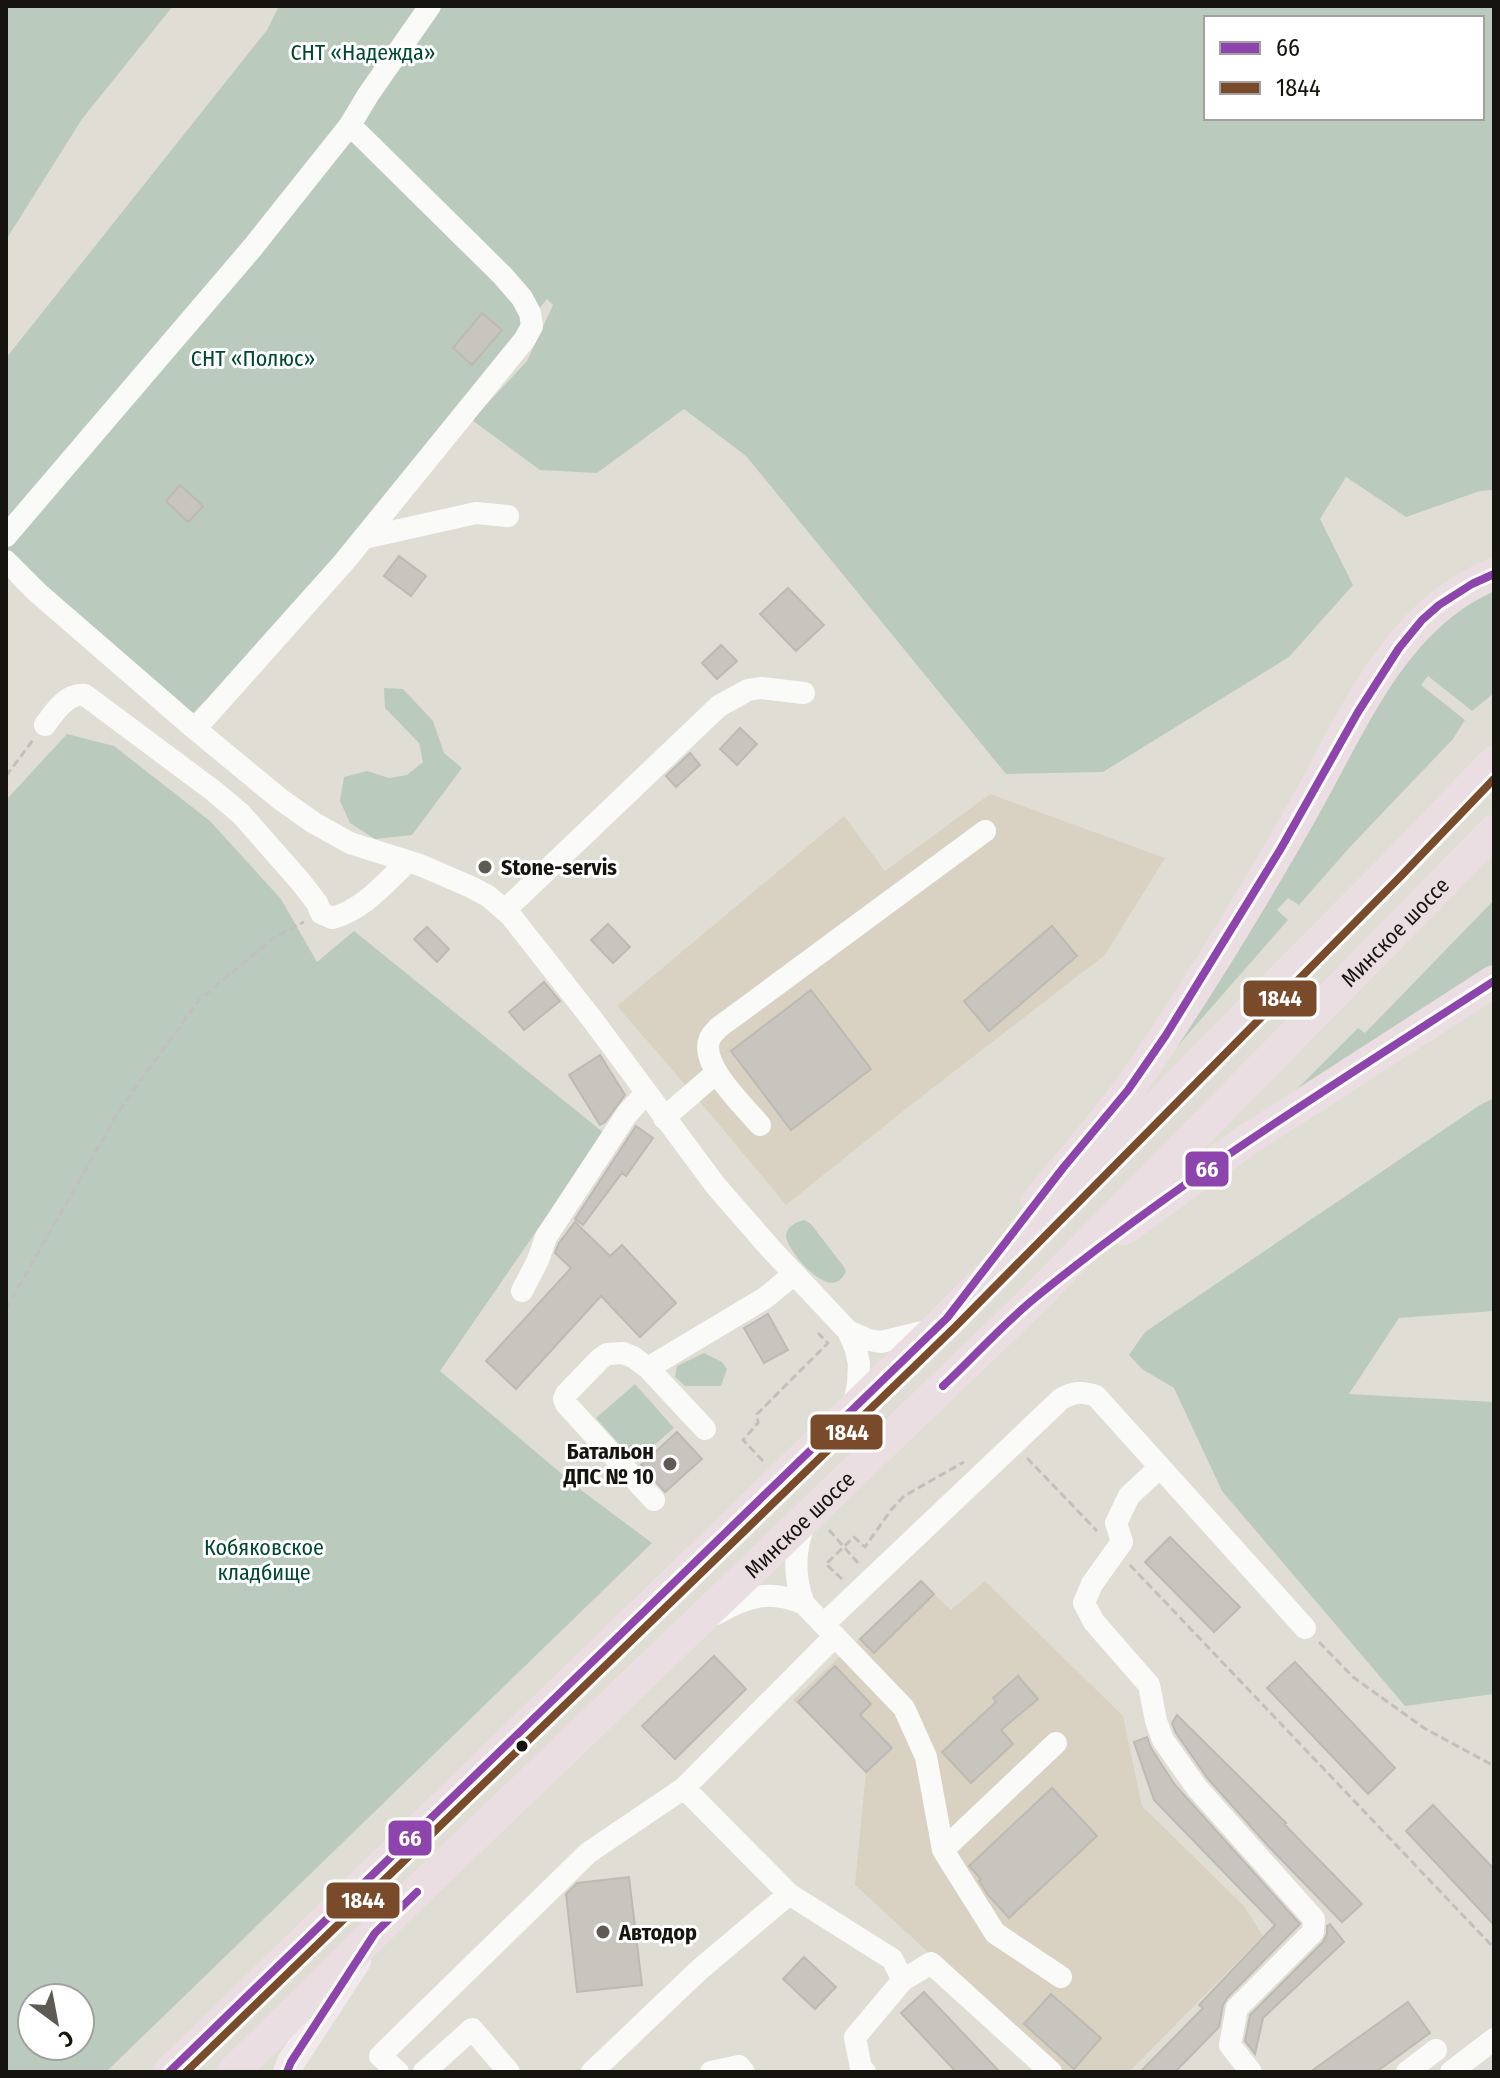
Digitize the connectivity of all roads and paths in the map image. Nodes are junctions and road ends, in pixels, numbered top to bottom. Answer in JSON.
{"nodes":[{"id":1,"x":430,"y":6,"type":"edge"},
{"id":2,"x":350,"y":125,"type":"junction"},
{"id":3,"x":508,"y":516,"type":"dead end"},
{"id":4,"x":6,"y":536,"type":"edge"},
{"id":5,"x":364,"y":538,"type":"junction"},
{"id":6,"x":6,"y":561,"type":"edge"},
{"id":7,"x":1493,"y":574,"type":"edge"},
{"id":8,"x":804,"y":693,"type":"dead end"},
{"id":9,"x":45,"y":725,"type":"joint"},
{"id":10,"x":195,"y":729,"type":"junction"},
{"id":11,"x":1494,"y":762,"type":"edge"},
{"id":12,"x":6,"y":776,"type":"edge"},
{"id":13,"x":985,"y":831,"type":"dead end"},
{"id":14,"x":1494,"y":831,"type":"edge"},
{"id":15,"x":407,"y":862,"type":"junction"},
{"id":16,"x":505,"y":910,"type":"junction"},
{"id":17,"x":321,"y":913,"type":"junction"},
{"id":18,"x":1494,"y":981,"type":"edge"},
{"id":19,"x":716,"y":1073,"type":"junction"},
{"id":20,"x":646,"y":1093,"type":"junction"},
{"id":21,"x":664,"y":1118,"type":"junction"},
{"id":22,"x":760,"y":1125,"type":"dead end"},
{"id":23,"x":794,"y":1274,"type":"junction"},
{"id":24,"x":522,"y":1291,"type":"dead end"},
{"id":25,"x":1033,"y":1300,"type":"junction"},
{"id":26,"x":6,"y":1309,"type":"edge"},
{"id":27,"x":941,"y":1323,"type":"junction"},
{"id":28,"x":839,"y":1328,"type":"junction"},
{"id":29,"x":648,"y":1368,"type":"junction"},
{"id":30,"x":852,"y":1409,"type":"junction"},
{"id":31,"x":705,"y":1429,"type":"dead end"},
{"id":32,"x":743,"y":1440,"type":"dead end"},
{"id":33,"x":1019,"y":1450,"type":"dead end"},
{"id":34,"x":968,"y":1459,"type":"dead end"},
{"id":35,"x":1160,"y":1467,"type":"junction"},
{"id":36,"x":654,"y":1500,"type":"dead end"},
{"id":37,"x":807,"y":1518,"type":"junction"},
{"id":38,"x":1116,"y":1550,"type":"junction"},
{"id":39,"x":842,"y":1579,"type":"dead end"},
{"id":40,"x":804,"y":1604,"type":"junction"},
{"id":41,"x":1305,"y":1628,"type":"joint"},
{"id":42,"x":830,"y":1630,"type":"junction"},
{"id":43,"x":682,"y":1638,"type":"junction"},
{"id":44,"x":1056,"y":1743,"type":"dead end"},
{"id":45,"x":1494,"y":1766,"type":"edge"},
{"id":46,"x":684,"y":1788,"type":"junction"},
{"id":47,"x":943,"y":1850,"type":"junction"},
{"id":48,"x":789,"y":1894,"type":"junction"},
{"id":49,"x":375,"y":1933,"type":"junction"},
{"id":50,"x":1494,"y":1948,"type":"edge"},
{"id":51,"x":1061,"y":1977,"type":"dead end"},
{"id":52,"x":903,"y":1980,"type":"junction"},
{"id":53,"x":1494,"y":2039,"type":"edge"},
{"id":54,"x":1436,"y":2050,"type":"dead end"},
{"id":55,"x":169,"y":2072,"type":"edge"},
{"id":56,"x":233,"y":2072,"type":"edge"},
{"id":57,"x":287,"y":2072,"type":"edge"},
{"id":58,"x":398,"y":2072,"type":"edge"},
{"id":59,"x":424,"y":2072,"type":"edge"},
{"id":60,"x":509,"y":2072,"type":"edge"},
{"id":61,"x":592,"y":2072,"type":"edge"},
{"id":62,"x":711,"y":2072,"type":"edge"},
{"id":63,"x":744,"y":2072,"type":"edge"},
{"id":64,"x":865,"y":2072,"type":"edge"},
{"id":65,"x":1051,"y":2072,"type":"edge"},
{"id":66,"x":1251,"y":2072,"type":"edge"},
{"id":67,"x":1407,"y":2072,"type":"edge"},
{"id":68,"x":1451,"y":2072,"type":"edge"}],
"edges":[{"from":1,"to":2,"type":"street"},
{"from":2,"to":4,"type":"street"},
{"from":2,"to":5,"type":"street"},
{"from":3,"to":5,"type":"street"},
{"from":5,"to":10,"type":"street"},
{"from":6,"to":10,"type":"street"},
{"from":7,"to":27,"type":"highway"},
{"from":8,"to":16,"type":"street"},
{"from":9,"to":12,"type":"path"},
{"from":9,"to":17,"type":"street"},
{"from":10,"to":15,"type":"street"},
{"from":11,"to":27,"type":"highway","name":"Минское шоссе"},
{"from":13,"to":19,"type":"street"},
{"from":14,"to":25,"type":"highway","name":"Минское шоссе"},
{"from":15,"to":16,"type":"street"},
{"from":15,"to":17,"type":"street"},
{"from":16,"to":20,"type":"street"},
{"from":17,"to":26,"type":"path"},
{"from":18,"to":25,"type":"highway"},
{"from":19,"to":21,"type":"street"},
{"from":19,"to":22,"type":"street"},
{"from":20,"to":21,"type":"street"},
{"from":20,"to":24,"type":"street"},
{"from":21,"to":23,"type":"street"},
{"from":23,"to":28,"type":"street"},
{"from":23,"to":29,"type":"street"},
{"from":25,"to":37,"type":"highway","name":"Минское шоссе"},
{"from":27,"to":28,"type":"street"},
{"from":27,"to":30,"type":"highway","name":"Минское шоссе"},
{"from":28,"to":30,"type":"street"},
{"from":28,"to":32,"type":"path"},
{"from":29,"to":31,"type":"street"},
{"from":29,"to":36,"type":"street"},
{"from":30,"to":55,"type":"highway","name":"Минское шоссе"},
{"from":33,"to":38,"type":"path"},
{"from":34,"to":39,"type":"path"},
{"from":35,"to":38,"type":"street"},
{"from":35,"to":41,"type":"street"},
{"from":35,"to":42,"type":"street"},
{"from":37,"to":40,"type":"street"},
{"from":37,"to":43,"type":"highway","name":"Минское шоссе"},
{"from":38,"to":50,"type":"path"},
{"from":38,"to":66,"type":"street"},
{"from":40,"to":42,"type":"street"},
{"from":40,"to":43,"type":"street"},
{"from":41,"to":45,"type":"path"},
{"from":42,"to":46,"type":"street"},
{"from":42,"to":47,"type":"street"},
{"from":43,"to":49,"type":"highway","name":"Минское шоссе"},
{"from":44,"to":47,"type":"street"},
{"from":46,"to":48,"type":"street"},
{"from":46,"to":58,"type":"street"},
{"from":47,"to":51,"type":"street"},
{"from":48,"to":52,"type":"street"},
{"from":48,"to":61,"type":"street"},
{"from":49,"to":56,"type":"highway","name":"Минское шоссе"},
{"from":49,"to":57,"type":"main road"},
{"from":52,"to":64,"type":"street"},
{"from":52,"to":65,"type":"street"},
{"from":53,"to":68,"type":"street"},
{"from":54,"to":67,"type":"street"},
{"from":59,"to":60,"type":"street"},
{"from":62,"to":63,"type":"street"}]}
